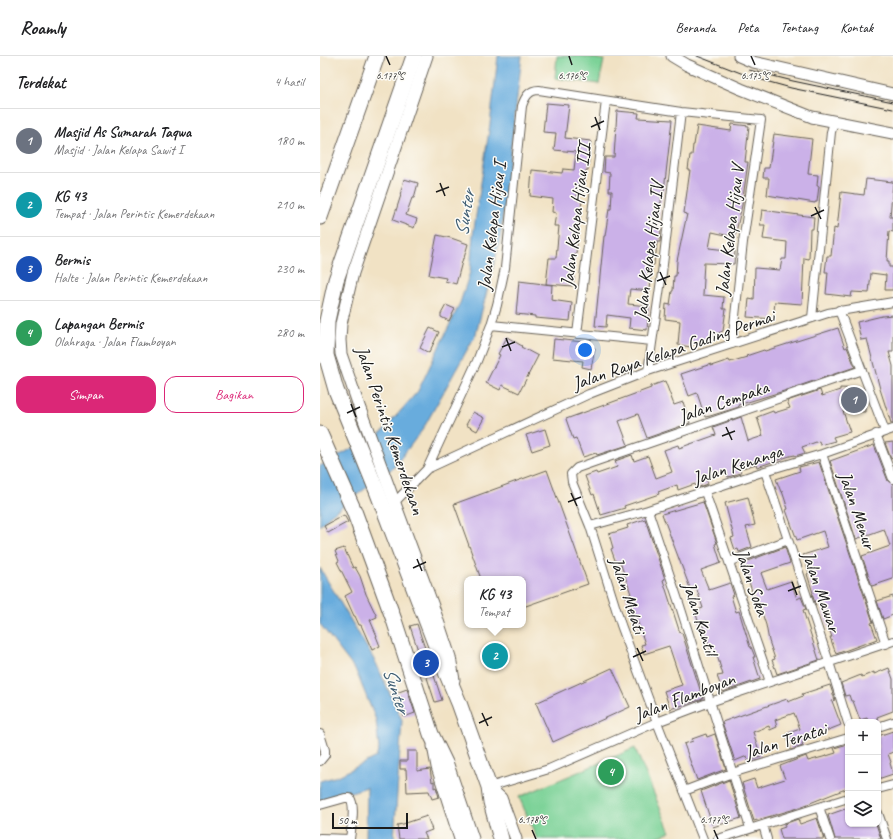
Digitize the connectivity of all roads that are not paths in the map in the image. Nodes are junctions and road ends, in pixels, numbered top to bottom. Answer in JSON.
{"nodes":[{"id":1,"x":377,"y":56,"type":"edge"},
{"id":2,"x":414,"y":56,"type":"edge"},
{"id":3,"x":427,"y":56,"type":"edge"},
{"id":4,"x":672,"y":56,"type":"edge"},
{"id":5,"x":739,"y":56,"type":"edge"},
{"id":6,"x":687,"y":60,"type":"edge"},
{"id":7,"x":893,"y":94,"type":"edge"},
{"id":8,"x":606,"y":101,"type":"junction"},
{"id":9,"x":681,"y":112,"type":"junction"},
{"id":10,"x":834,"y":122,"type":"junction"},
{"id":11,"x":893,"y":133,"type":"edge"},
{"id":12,"x":320,"y":217,"type":"edge"},
{"id":13,"x":893,"y":302,"type":"edge"},
{"id":14,"x":839,"y":310,"type":"junction"},
{"id":15,"x":812,"y":318,"type":"junction"},
{"id":16,"x":490,"y":325,"type":"junction"},
{"id":17,"x":577,"y":334,"type":"junction"},
{"id":18,"x":652,"y":341,"type":"junction"},
{"id":19,"x":732,"y":344,"type":"junction"},
{"id":20,"x":862,"y":370,"type":"junction"},
{"id":21,"x":648,"y":371,"type":"junction"},
{"id":22,"x":889,"y":430,"type":"edge"},
{"id":23,"x":320,"y":434,"type":"edge"},
{"id":24,"x":876,"y":434,"type":"junction"},
{"id":25,"x":362,"y":435,"type":"junction"},
{"id":26,"x":822,"y":454,"type":"junction"},
{"id":27,"x":594,"y":462,"type":"joint"},
{"id":28,"x":427,"y":469,"type":"junction"},
{"id":29,"x":765,"y":471,"type":"junction"},
{"id":30,"x":893,"y":479,"type":"edge"},
{"id":31,"x":383,"y":488,"type":"junction"},
{"id":32,"x":705,"y":492,"type":"junction"},
{"id":33,"x":394,"y":503,"type":"junction"},
{"id":34,"x":648,"y":510,"type":"junction"},
{"id":35,"x":590,"y":526,"type":"junction"},
{"id":36,"x":788,"y":540,"type":"junction"},
{"id":37,"x":728,"y":562,"type":"junction"},
{"id":38,"x":890,"y":642,"type":"edge"},
{"id":39,"x":829,"y":662,"type":"junction"},
{"id":40,"x":770,"y":682,"type":"junction"},
{"id":41,"x":459,"y":702,"type":"junction"},
{"id":42,"x":710,"y":702,"type":"junction"},
{"id":43,"x":847,"y":719,"type":"edge"},
{"id":44,"x":657,"y":722,"type":"junction"},
{"id":45,"x":893,"y":722,"type":"edge"},
{"id":46,"x":881,"y":726,"type":"edge"},
{"id":47,"x":320,"y":734,"type":"edge"},
{"id":48,"x":431,"y":734,"type":"junction"},
{"id":49,"x":845,"y":739,"type":"edge"},
{"id":50,"x":320,"y":761,"type":"edge"},
{"id":51,"x":732,"y":773,"type":"junction"},
{"id":52,"x":893,"y":785,"type":"edge"},
{"id":53,"x":489,"y":787,"type":"junction"},
{"id":54,"x":881,"y":788,"type":"edge"},
{"id":55,"x":684,"y":791,"type":"junction"},
{"id":56,"x":845,"y":799,"type":"edge"},
{"id":57,"x":320,"y":805,"type":"edge"},
{"id":58,"x":819,"y":807,"type":"junction"},
{"id":59,"x":881,"y":822,"type":"edge"},
{"id":60,"x":763,"y":825,"type":"junction"},
{"id":61,"x":750,"y":828,"type":"junction"},
{"id":62,"x":320,"y":838,"type":"edge"},
{"id":63,"x":350,"y":839,"type":"edge"},
{"id":64,"x":460,"y":839,"type":"edge"},
{"id":65,"x":471,"y":839,"type":"edge"},
{"id":66,"x":501,"y":839,"type":"edge"},
{"id":67,"x":516,"y":839,"type":"edge"},
{"id":68,"x":703,"y":839,"type":"edge"},
{"id":69,"x":718,"y":839,"type":"edge"},
{"id":70,"x":767,"y":839,"type":"edge"},
{"id":71,"x":830,"y":839,"type":"edge"},
{"id":72,"x":887,"y":839,"type":"edge"}],
"edges":[{"from":1,"to":12,"type":"highway"},
{"from":2,"to":25,"type":"highway","name":"Jalan Perintis Kemerdekaan"},
{"from":3,"to":25,"type":"main road","name":"Jalan Perintis Kemerdekaan"},
{"from":4,"to":6,"type":"main road"},
{"from":5,"to":7,"type":"main road"},
{"from":6,"to":10,"type":"main road"},
{"from":8,"to":9,"type":"street"},
{"from":8,"to":16,"type":"street","name":"Jalan Kelapa Hijau I"},
{"from":8,"to":17,"type":"street","name":"Jalan Kelapa Hijau III"},
{"from":9,"to":18,"type":"street","name":"Jalan Kelapa Hijau IV"},
{"from":9,"to":19,"type":"street","name":"Jalan Kelapa Hijau V"},
{"from":10,"to":11,"type":"main road"},
{"from":10,"to":15,"type":"street"},
{"from":13,"to":14,"type":"street","name":"Jalan Raya Kelapa Gading Permai"},
{"from":14,"to":15,"type":"street","name":"Jalan Raya Kelapa Gading Permai"},
{"from":14,"to":20,"type":"street"},
{"from":15,"to":19,"type":"street","name":"Jalan Raya Kelapa Gading Permai"},
{"from":16,"to":17,"type":"street"},
{"from":16,"to":28,"type":"street","name":"Jalan Kelapa Hijau I"},
{"from":17,"to":18,"type":"street"},
{"from":18,"to":21,"type":"street","name":"Jalan Kelapa Hijau IV"},
{"from":19,"to":21,"type":"street","name":"Jalan Raya Kelapa Gading Permai"},
{"from":20,"to":22,"type":"street"},
{"from":20,"to":27,"type":"street","name":"Jalan Cempaka"},
{"from":21,"to":28,"type":"street","name":"Jalan Raya Kelapa Gading Permai"},
{"from":22,"to":24,"type":"street","name":"Jalan Kenanga"},
{"from":23,"to":48,"type":"highway"},
{"from":24,"to":26,"type":"street","name":"Jalan Kenanga"},
{"from":24,"to":30,"type":"street"},
{"from":25,"to":31,"type":"highway","name":"Jalan Perintis Kemerdekaan"},
{"from":26,"to":29,"type":"street","name":"Jalan Kenanga"},
{"from":26,"to":38,"type":"street","name":"Jalan Menur"},
{"from":27,"to":35,"type":"street","name":"Jalan Melati"},
{"from":28,"to":33,"type":"street","name":"Jalan Raya Kelapa Gading Permai"},
{"from":29,"to":32,"type":"street","name":"Jalan Kenanga"},
{"from":29,"to":36,"type":"street","name":"Jalan Mawar"},
{"from":31,"to":33,"type":"main road","name":"Jalan Perintis Kemerdekaan"},
{"from":31,"to":41,"type":"highway","name":"Jalan Perintis Kemerdekaan"},
{"from":32,"to":34,"type":"street","name":"Jalan Kenanga"},
{"from":32,"to":37,"type":"street","name":"Jalan Soka"},
{"from":33,"to":41,"type":"main road","name":"Jalan Perintis Kemerdekaan"},
{"from":34,"to":35,"type":"street","name":"Jalan Kenanga"},
{"from":34,"to":42,"type":"street","name":"Jalan Kantil"},
{"from":35,"to":44,"type":"street","name":"Jalan Melati"},
{"from":36,"to":37,"type":"street"},
{"from":36,"to":39,"type":"street","name":"Jalan Mawar"},
{"from":37,"to":40,"type":"street","name":"Jalan Soka"},
{"from":38,"to":39,"type":"street","name":"Jalan Flamboyan"},
{"from":39,"to":40,"type":"street","name":"Jalan Flamboyan"},
{"from":39,"to":43,"type":"street","name":"Jalan Mawar"},
{"from":40,"to":42,"type":"street","name":"Jalan Flamboyan"},
{"from":41,"to":53,"type":"highway","name":"Jalan Perintis Kemerdekaan"},
{"from":42,"to":44,"type":"street","name":"Jalan Flamboyan"},
{"from":42,"to":51,"type":"street","name":"Jalan Kantil"},
{"from":44,"to":53,"type":"street","name":"Jalan Flamboyan"},
{"from":44,"to":55,"type":"street","name":"Jalan Melati"},
{"from":45,"to":46,"type":"street"},
{"from":47,"to":50,"type":"street"},
{"from":48,"to":64,"type":"main road"},
{"from":48,"to":65,"type":"highway"},
{"from":49,"to":51,"type":"street","name":"Jalan Teratai"},
{"from":51,"to":55,"type":"street","name":"Jalan Teratai"},
{"from":51,"to":61,"type":"street","name":"Jalan Kantil"},
{"from":52,"to":54,"type":"street"},
{"from":53,"to":66,"type":"highway","name":"Jalan Perintis Kemerdekaan"},
{"from":53,"to":67,"type":"main road","name":"Jalan Perintis Kemerdekaan"},
{"from":55,"to":68,"type":"street","name":"Jalan Melati"},
{"from":56,"to":58,"type":"street"},
{"from":57,"to":63,"type":"street"},
{"from":58,"to":60,"type":"street"},
{"from":58,"to":71,"type":"street"},
{"from":59,"to":72,"type":"street"},
{"from":60,"to":61,"type":"street"},
{"from":60,"to":70,"type":"street"},
{"from":61,"to":69,"type":"street"},
{"from":62,"to":63,"type":"street"}]}
